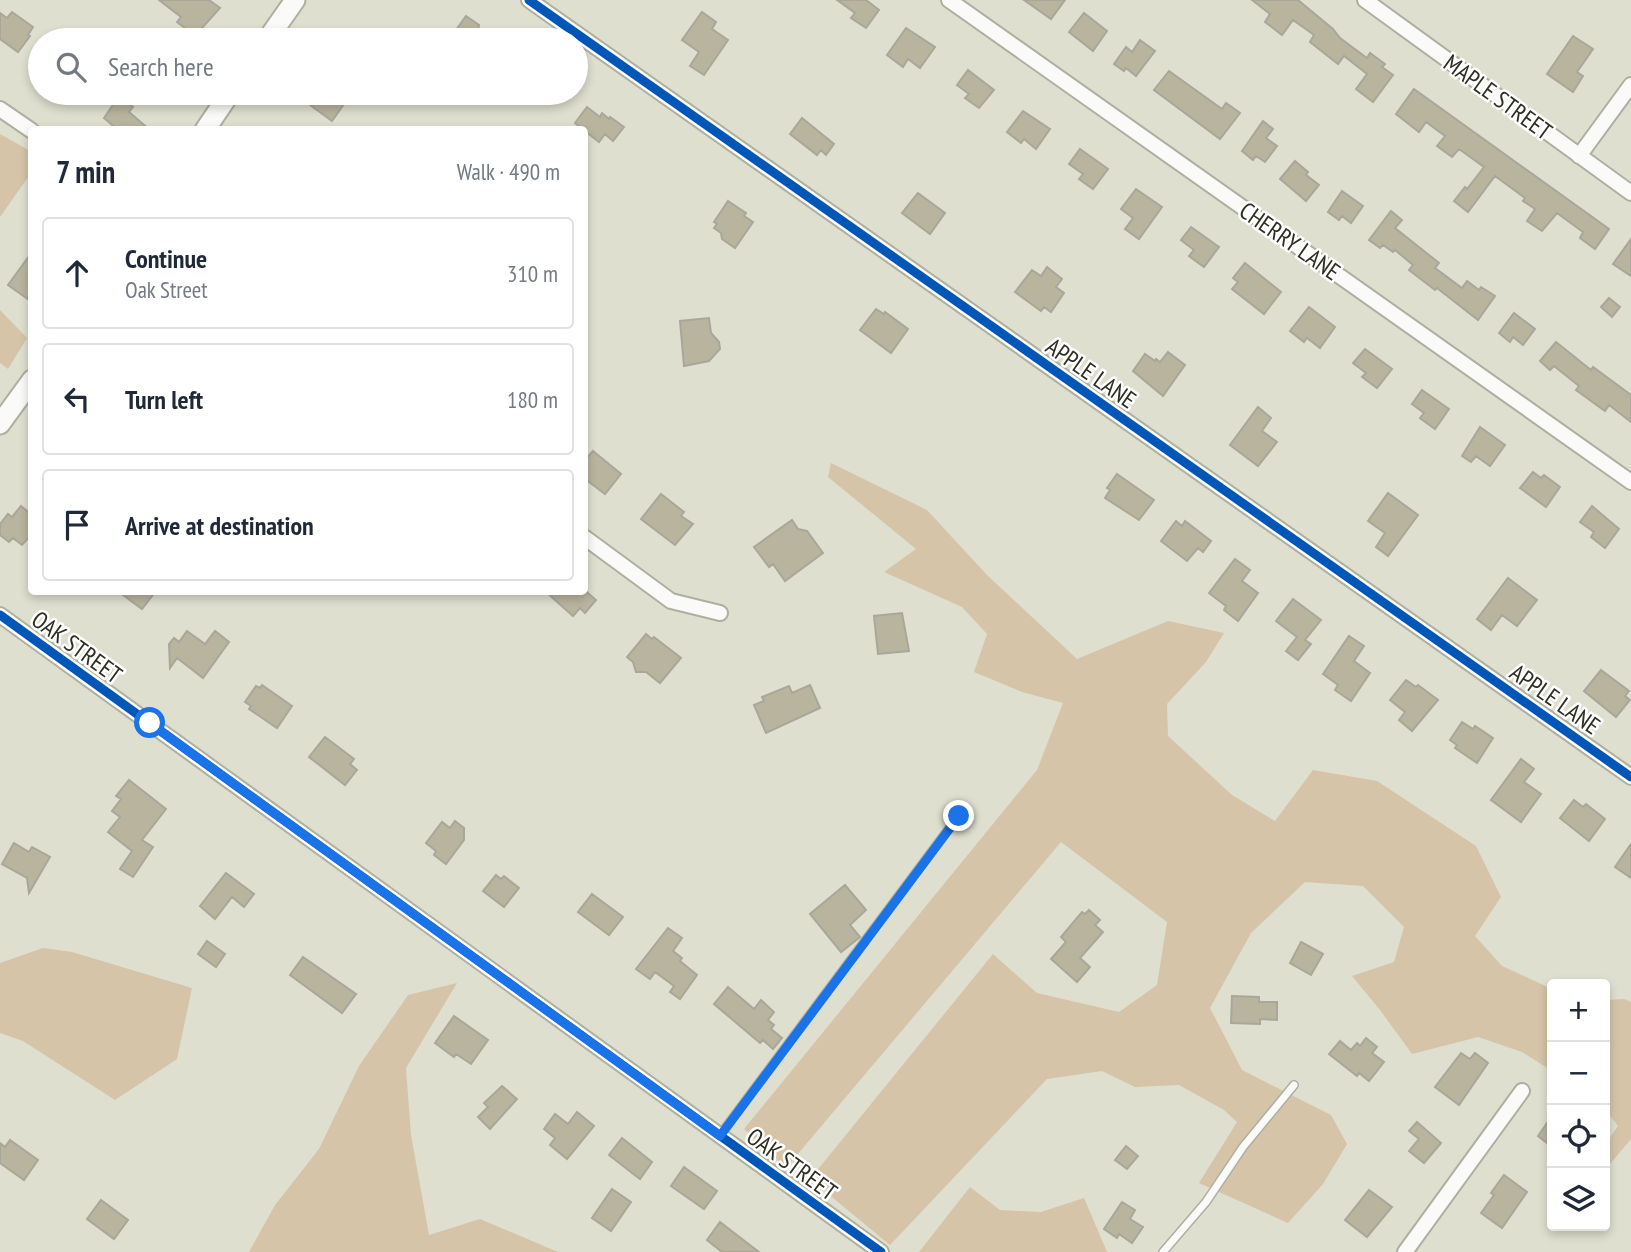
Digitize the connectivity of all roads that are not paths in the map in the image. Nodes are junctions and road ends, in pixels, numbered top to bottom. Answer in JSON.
{"nodes":[{"id":1,"x":295,"y":0,"type":"edge"},
{"id":2,"x":529,"y":0,"type":"edge"},
{"id":3,"x":949,"y":0,"type":"edge"},
{"id":4,"x":1365,"y":0,"type":"edge"},
{"id":5,"x":275,"y":28,"type":"edge"},
{"id":6,"x":569,"y":28,"type":"edge"},
{"id":7,"x":588,"y":42,"type":"edge"},
{"id":8,"x":1631,"y":85,"type":"edge"},
{"id":9,"x":222,"y":105,"type":"edge"},
{"id":10,"x":0,"y":109,"type":"edge"},
{"id":11,"x":208,"y":126,"type":"edge"},
{"id":12,"x":28,"y":128,"type":"edge"},
{"id":13,"x":1579,"y":156,"type":"junction"},
{"id":14,"x":1631,"y":193,"type":"edge"},
{"id":15,"x":28,"y":386,"type":"edge"},
{"id":16,"x":0,"y":424,"type":"edge"},
{"id":17,"x":1631,"y":482,"type":"edge"},
{"id":18,"x":588,"y":540,"type":"edge"},
{"id":19,"x":720,"y":613,"type":"dead end"},
{"id":20,"x":0,"y":615,"type":"edge"},
{"id":21,"x":1631,"y":777,"type":"edge"},
{"id":22,"x":959,"y":816,"type":"dead end"},
{"id":23,"x":1294,"y":1085,"type":"dead end"},
{"id":24,"x":1521,"y":1090,"type":"dead end"},
{"id":25,"x":720,"y":1136,"type":"junction"},
{"id":26,"x":881,"y":1252,"type":"edge"},
{"id":27,"x":1163,"y":1252,"type":"edge"},
{"id":28,"x":1405,"y":1252,"type":"edge"}],
"edges":[{"from":1,"to":5,"type":"street"},
{"from":2,"to":6,"type":"street","name":"APPLE LANE"},
{"from":3,"to":17,"type":"street","name":"CHERRY LANE"},
{"from":4,"to":13,"type":"street","name":"MAPLE STREET"},
{"from":7,"to":21,"type":"street","name":"APPLE LANE"},
{"from":8,"to":13,"type":"street"},
{"from":9,"to":11,"type":"street"},
{"from":10,"to":12,"type":"street"},
{"from":13,"to":14,"type":"street","name":"MAPLE STREET"},
{"from":15,"to":16,"type":"street"},
{"from":18,"to":19,"type":"street"},
{"from":20,"to":25,"type":"street","name":"OAK STREET"},
{"from":22,"to":25,"type":"lane"},
{"from":23,"to":27,"type":"lane"},
{"from":24,"to":28,"type":"street"},
{"from":25,"to":26,"type":"street","name":"OAK STREET"}]}
